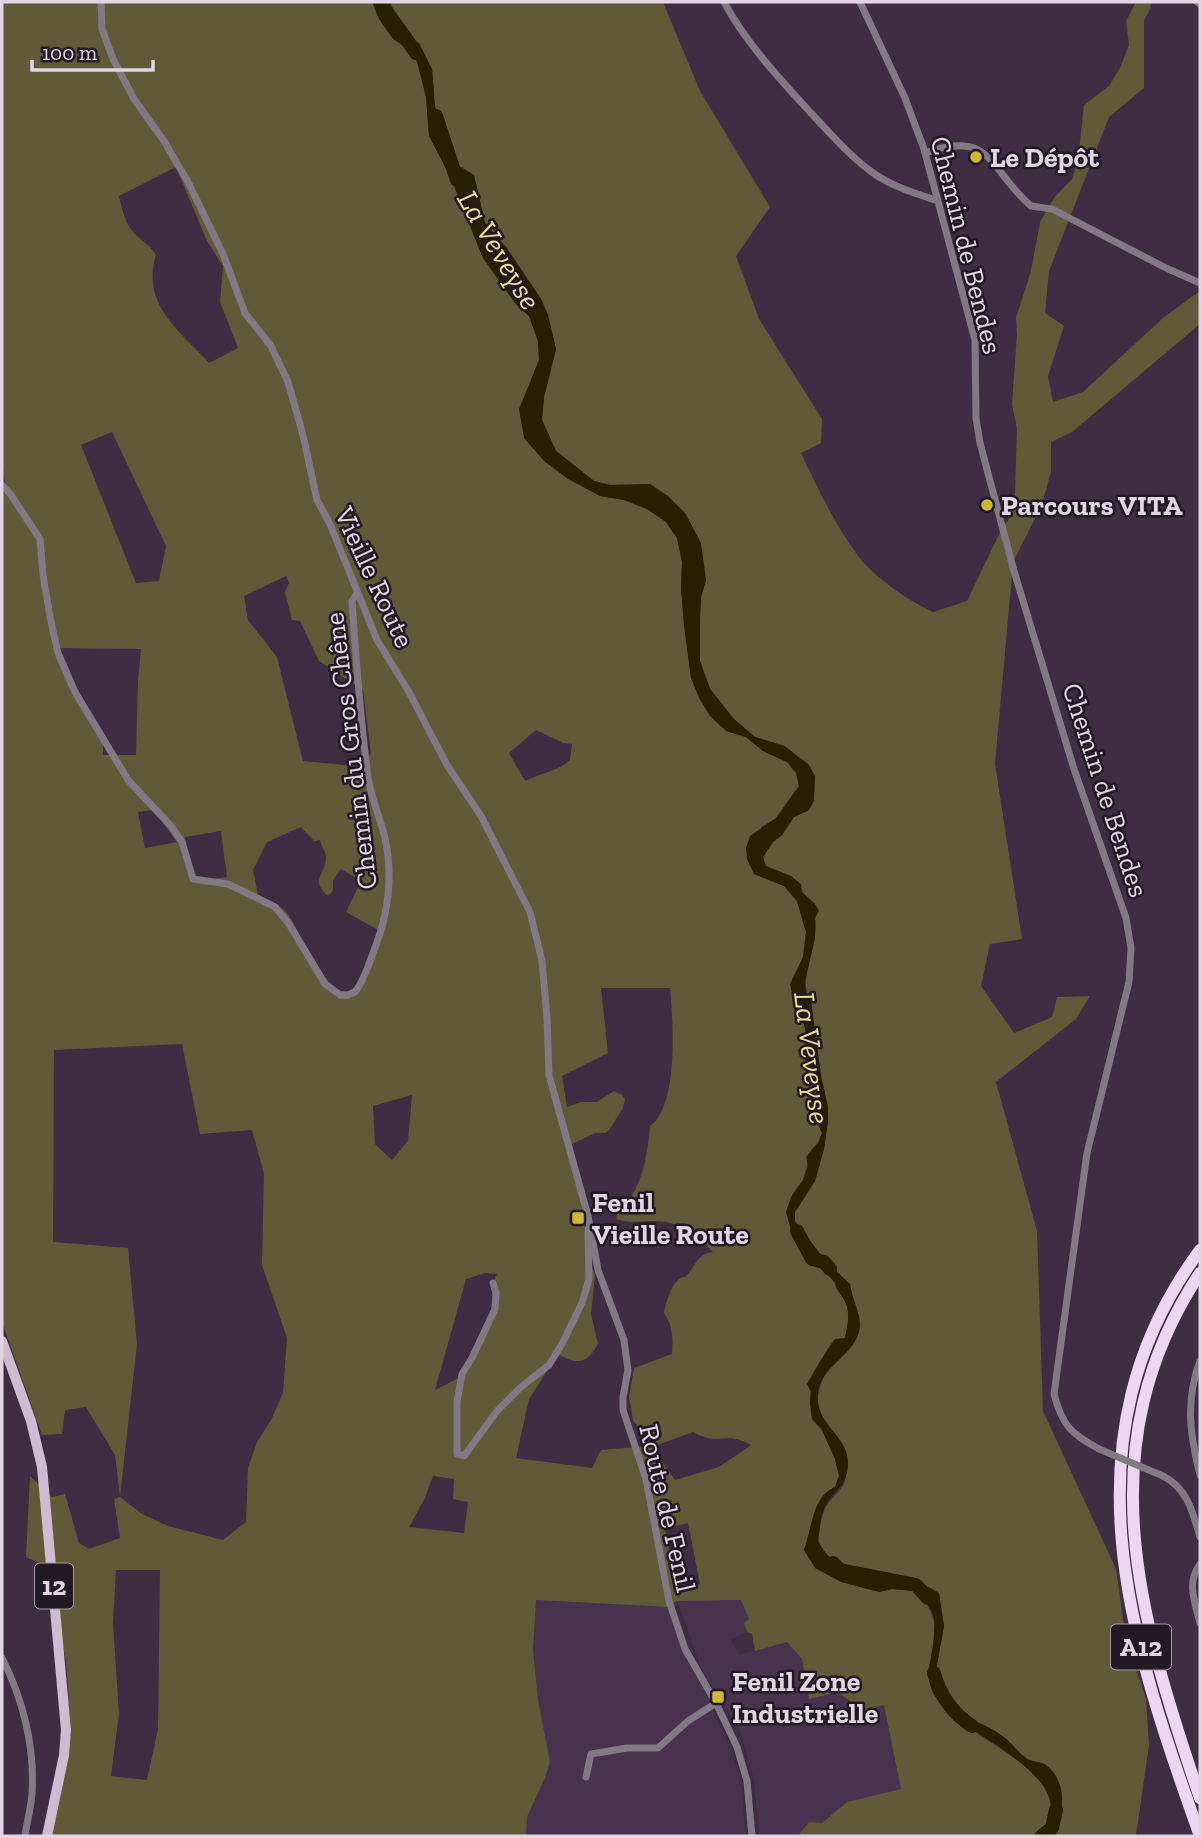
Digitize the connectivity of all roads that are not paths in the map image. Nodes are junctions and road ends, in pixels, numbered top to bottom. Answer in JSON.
{"nodes":[{"id":1,"x":101,"y":2,"type":"edge"},
{"id":2,"x":724,"y":2,"type":"edge"},
{"id":3,"x":860,"y":2,"type":"edge"},
{"id":4,"x":925,"y":153,"type":"junction"},
{"id":5,"x":936,"y":200,"type":"junction"},
{"id":6,"x":1200,"y":283,"type":"edge"},
{"id":7,"x":2,"y":485,"type":"edge"},
{"id":8,"x":357,"y":593,"type":"junction"},
{"id":9,"x":578,"y":1180,"type":"joint"},
{"id":10,"x":588,"y":1216,"type":"junction"},
{"id":11,"x":1200,"y":1250,"type":"edge"},
{"id":12,"x":1200,"y":1273,"type":"edge"},
{"id":13,"x":493,"y":1283,"type":"dead end"},
{"id":14,"x":2,"y":1340,"type":"edge"},
{"id":15,"x":1200,"y":1361,"type":"edge"},
{"id":16,"x":1200,"y":1475,"type":"edge"},
{"id":17,"x":1200,"y":1537,"type":"edge"},
{"id":18,"x":1200,"y":1564,"type":"edge"},
{"id":19,"x":1200,"y":1623,"type":"edge"},
{"id":20,"x":2,"y":1658,"type":"edge"},
{"id":21,"x":716,"y":1703,"type":"junction"},
{"id":22,"x":586,"y":1777,"type":"dead end"},
{"id":23,"x":1200,"y":1798,"type":"edge"},
{"id":24,"x":26,"y":1836,"type":"edge"},
{"id":25,"x":47,"y":1836,"type":"edge"},
{"id":26,"x":752,"y":1836,"type":"edge"},
{"id":27,"x":1200,"y":1836,"type":"edge"}],
"edges":[{"from":1,"to":8,"type":"street","name":"Vieille Route"},
{"from":2,"to":5,"type":"street"},
{"from":3,"to":4,"type":"street","name":"Chemin de Bendes"},
{"from":4,"to":5,"type":"street","name":"Chemin de Bendes"},
{"from":4,"to":6,"type":"street"},
{"from":5,"to":17,"type":"street","name":"Chemin de Bendes","bridge":true},
{"from":7,"to":8,"type":"street","name":"Chemin du Gros Chêne"},
{"from":8,"to":9,"type":"street","name":"Vieille Route"},
{"from":9,"to":10,"type":"street","name":"Route de Fenil"},
{"from":10,"to":13,"type":"street"},
{"from":10,"to":21,"type":"street","name":"Route de Fenil"},
{"from":11,"to":27,"type":"highway","number":"A12"},
{"from":12,"to":23,"type":"highway","number":"A12"},
{"from":14,"to":25,"type":"main road","number":"12"},
{"from":15,"to":16,"type":"street"},
{"from":18,"to":19,"type":"street"},
{"from":20,"to":24,"type":"street"},
{"from":21,"to":22,"type":"street"},
{"from":21,"to":26,"type":"street","name":"Route de Fenil"}]}
